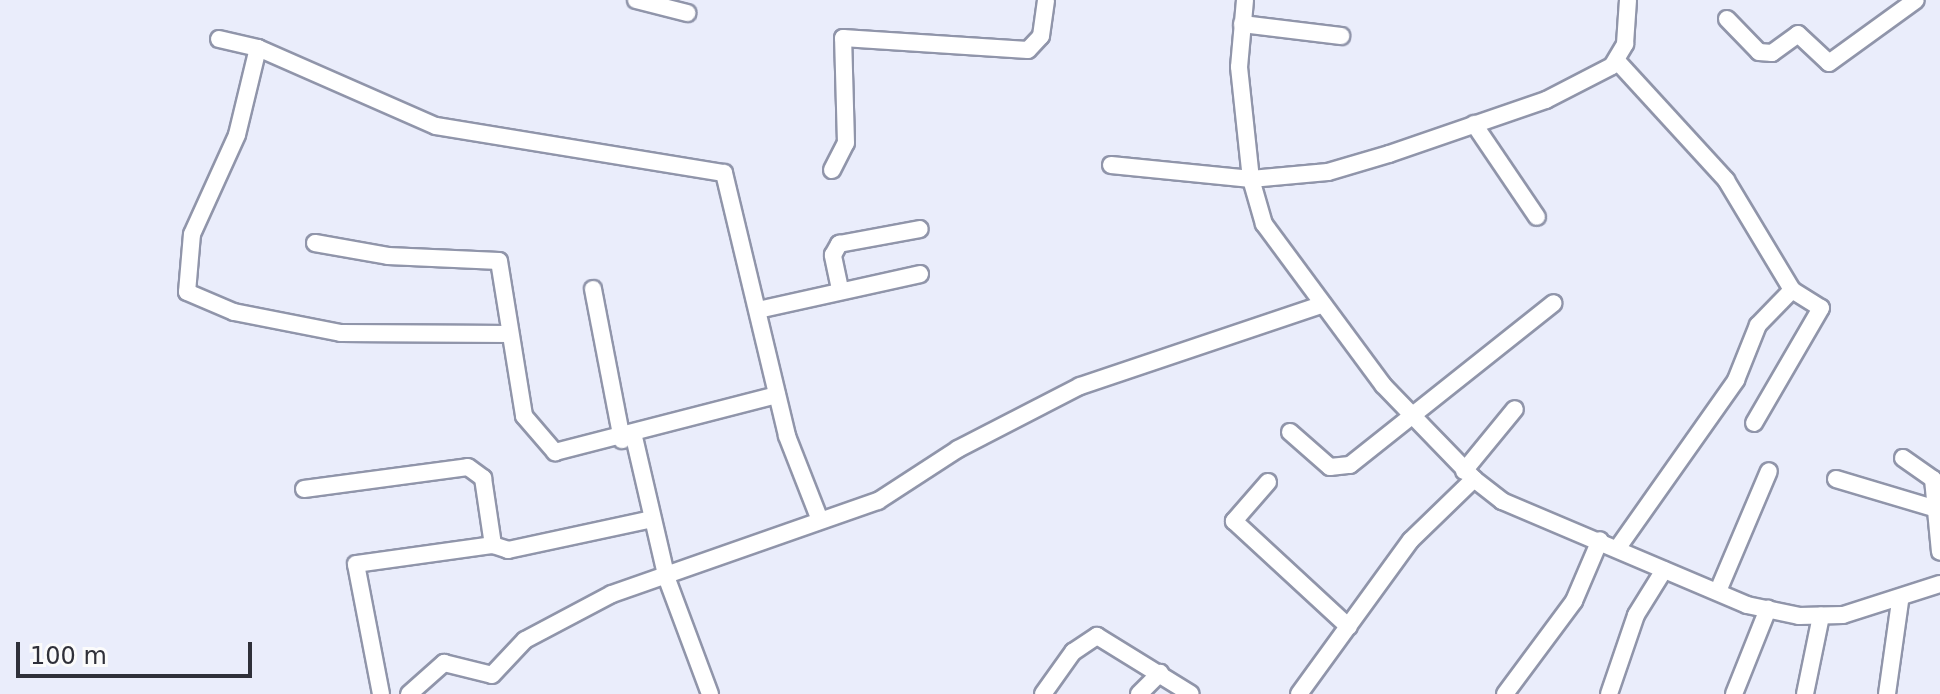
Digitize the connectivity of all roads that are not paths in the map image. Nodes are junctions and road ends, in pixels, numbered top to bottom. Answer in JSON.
{"nodes":[{"id":1,"x":636,"y":0,"type":"edge"},
{"id":2,"x":1046,"y":0,"type":"edge"},
{"id":3,"x":1245,"y":0,"type":"edge"},
{"id":4,"x":1628,"y":0,"type":"edge"},
{"id":5,"x":1916,"y":0,"type":"edge"},
{"id":6,"x":687,"y":13,"type":"dead end"},
{"id":7,"x":1727,"y":19,"type":"dead end"},
{"id":8,"x":1242,"y":24,"type":"junction"},
{"id":9,"x":1341,"y":36,"type":"dead end"},
{"id":10,"x":219,"y":39,"type":"dead end"},
{"id":11,"x":258,"y":48,"type":"junction"},
{"id":12,"x":1618,"y":62,"type":"junction"},
{"id":13,"x":1474,"y":124,"type":"junction"},
{"id":14,"x":1111,"y":165,"type":"dead end"},
{"id":15,"x":832,"y":170,"type":"dead end"},
{"id":16,"x":1251,"y":179,"type":"junction"},
{"id":17,"x":1537,"y":217,"type":"dead end"},
{"id":18,"x":920,"y":229,"type":"dead end"},
{"id":19,"x":315,"y":243,"type":"dead end"},
{"id":20,"x":920,"y":274,"type":"dead end"},
{"id":21,"x":593,"y":289,"type":"dead end"},
{"id":22,"x":840,"y":289,"type":"junction"},
{"id":23,"x":1792,"y":290,"type":"junction"},
{"id":24,"x":1554,"y":303,"type":"dead end"},
{"id":25,"x":1323,"y":304,"type":"junction"},
{"id":26,"x":758,"y":310,"type":"junction"},
{"id":27,"x":510,"y":334,"type":"junction"},
{"id":28,"x":777,"y":395,"type":"junction"},
{"id":29,"x":1515,"y":409,"type":"dead end"},
{"id":30,"x":1412,"y":417,"type":"junction"},
{"id":31,"x":1754,"y":423,"type":"dead end"},
{"id":32,"x":1290,"y":432,"type":"dead end"},
{"id":33,"x":628,"y":438,"type":"junction"},
{"id":34,"x":1903,"y":458,"type":"dead end"},
{"id":35,"x":1769,"y":471,"type":"dead end"},
{"id":36,"x":1469,"y":475,"type":"junction"},
{"id":37,"x":1836,"y":479,"type":"dead end"},
{"id":38,"x":1268,"y":482,"type":"dead end"},
{"id":39,"x":304,"y":489,"type":"dead end"},
{"id":40,"x":1933,"y":508,"type":"junction"},
{"id":41,"x":652,"y":519,"type":"junction"},
{"id":42,"x":820,"y":520,"type":"junction"},
{"id":43,"x":1600,"y":540,"type":"junction"},
{"id":44,"x":493,"y":545,"type":"junction"},
{"id":45,"x":1617,"y":549,"type":"junction"},
{"id":46,"x":1940,"y":552,"type":"edge"},
{"id":47,"x":1664,"y":570,"type":"junction"},
{"id":48,"x":667,"y":579,"type":"junction"},
{"id":49,"x":1940,"y":584,"type":"edge"},
{"id":50,"x":1718,"y":591,"type":"junction"},
{"id":51,"x":1900,"y":601,"type":"junction"},
{"id":52,"x":1768,"y":609,"type":"junction"},
{"id":53,"x":1821,"y":616,"type":"junction"},
{"id":54,"x":1349,"y":627,"type":"junction"},
{"id":55,"x":1160,"y":673,"type":"junction"},
{"id":56,"x":381,"y":694,"type":"edge"},
{"id":57,"x":409,"y":694,"type":"edge"},
{"id":58,"x":710,"y":694,"type":"edge"},
{"id":59,"x":1043,"y":694,"type":"edge"},
{"id":60,"x":1139,"y":694,"type":"edge"},
{"id":61,"x":1191,"y":694,"type":"edge"},
{"id":62,"x":1299,"y":694,"type":"edge"},
{"id":63,"x":1505,"y":694,"type":"edge"},
{"id":64,"x":1609,"y":694,"type":"edge"},
{"id":65,"x":1734,"y":694,"type":"edge"},
{"id":66,"x":1805,"y":694,"type":"edge"},
{"id":67,"x":1887,"y":694,"type":"edge"}],
"edges":[{"from":1,"to":6,"type":"street"},
{"from":2,"to":15,"type":"street"},
{"from":3,"to":8,"type":"street"},
{"from":4,"to":12,"type":"street"},
{"from":5,"to":7,"type":"street"},
{"from":8,"to":9,"type":"street"},
{"from":8,"to":16,"type":"street"},
{"from":10,"to":11,"type":"street"},
{"from":11,"to":26,"type":"street"},
{"from":11,"to":27,"type":"street"},
{"from":12,"to":13,"type":"street"},
{"from":12,"to":23,"type":"street"},
{"from":13,"to":16,"type":"street"},
{"from":13,"to":17,"type":"street"},
{"from":14,"to":16,"type":"street"},
{"from":16,"to":25,"type":"street"},
{"from":18,"to":22,"type":"street"},
{"from":19,"to":27,"type":"street"},
{"from":20,"to":22,"type":"street"},
{"from":21,"to":33,"type":"street"},
{"from":22,"to":26,"type":"street"},
{"from":23,"to":31,"type":"street"},
{"from":23,"to":45,"type":"street"},
{"from":24,"to":30,"type":"street"},
{"from":25,"to":30,"type":"street"},
{"from":25,"to":42,"type":"street"},
{"from":26,"to":28,"type":"street"},
{"from":27,"to":33,"type":"street"},
{"from":28,"to":33,"type":"street"},
{"from":28,"to":42,"type":"street"},
{"from":29,"to":36,"type":"street"},
{"from":30,"to":32,"type":"street"},
{"from":30,"to":36,"type":"street"},
{"from":33,"to":41,"type":"street"},
{"from":34,"to":40,"type":"street"},
{"from":35,"to":50,"type":"street"},
{"from":36,"to":43,"type":"street"},
{"from":36,"to":54,"type":"street"},
{"from":37,"to":40,"type":"street"},
{"from":38,"to":54,"type":"street"},
{"from":39,"to":44,"type":"street"},
{"from":40,"to":46,"type":"street"},
{"from":41,"to":44,"type":"street"},
{"from":41,"to":48,"type":"street"},
{"from":42,"to":48,"type":"street"},
{"from":43,"to":45,"type":"street"},
{"from":43,"to":63,"type":"street"},
{"from":44,"to":56,"type":"street"},
{"from":45,"to":47,"type":"street"},
{"from":47,"to":50,"type":"street"},
{"from":47,"to":64,"type":"street"},
{"from":48,"to":57,"type":"street"},
{"from":48,"to":58,"type":"street"},
{"from":49,"to":51,"type":"street"},
{"from":50,"to":52,"type":"street"},
{"from":51,"to":53,"type":"street"},
{"from":51,"to":67,"type":"street"},
{"from":52,"to":53,"type":"street"},
{"from":52,"to":65,"type":"street"},
{"from":53,"to":66,"type":"street"},
{"from":54,"to":62,"type":"street"},
{"from":55,"to":59,"type":"street"},
{"from":55,"to":60,"type":"street"},
{"from":55,"to":61,"type":"street"}]}
